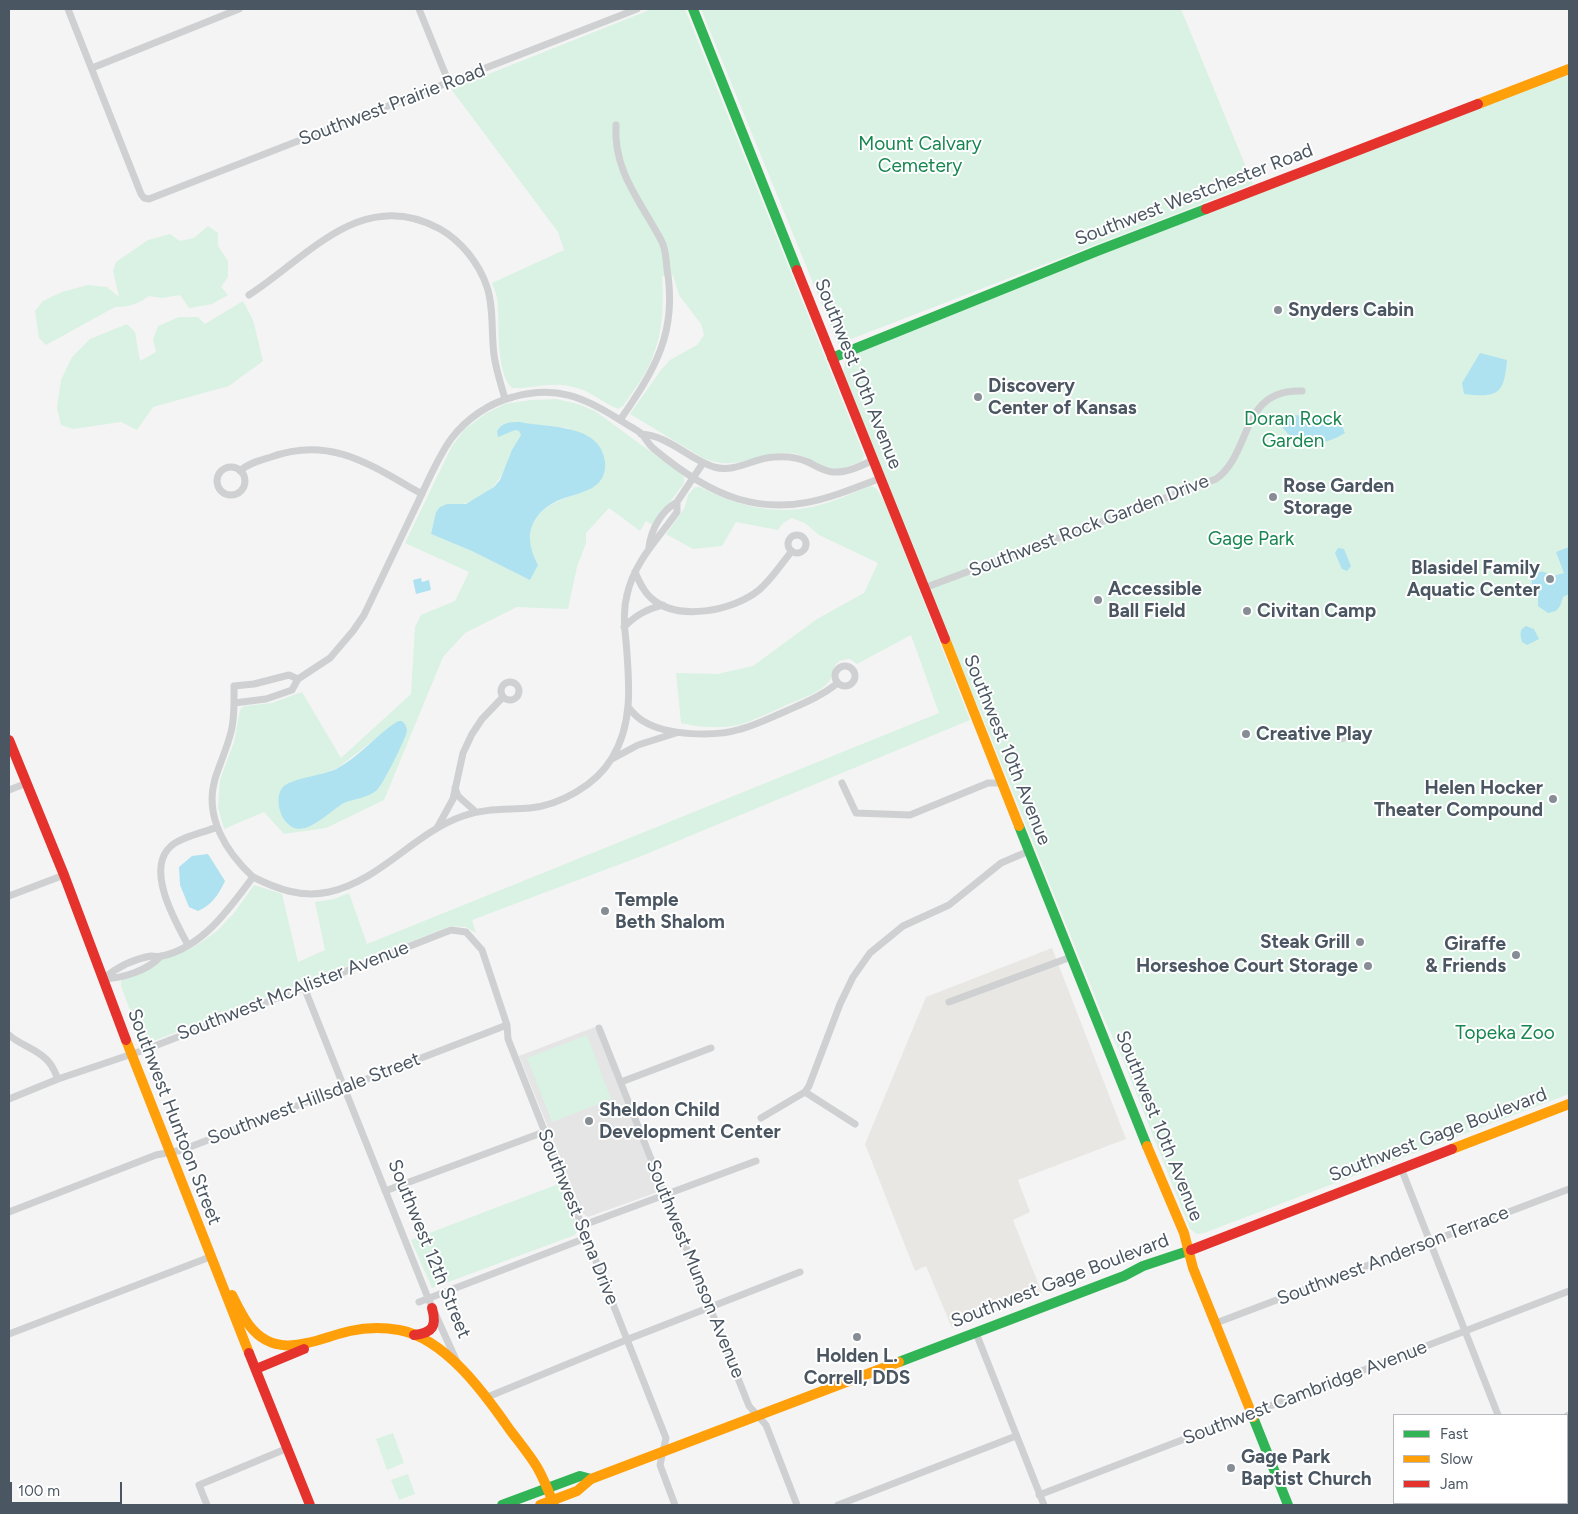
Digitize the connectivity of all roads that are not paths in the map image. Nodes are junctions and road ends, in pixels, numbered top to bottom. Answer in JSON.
{"nodes":[{"id":1,"x":68,"y":9,"type":"edge"},
{"id":2,"x":239,"y":9,"type":"edge"},
{"id":3,"x":419,"y":9,"type":"edge"},
{"id":4,"x":637,"y":9,"type":"edge"},
{"id":5,"x":693,"y":9,"type":"edge"},
{"id":6,"x":92,"y":68,"type":"junction"},
{"id":7,"x":1569,"y":69,"type":"edge"},
{"id":8,"x":449,"y":83,"type":"junction"},
{"id":9,"x":616,"y":125,"type":"dead end"},
{"id":10,"x":249,"y":295,"type":"dead end"},
{"id":11,"x":832,"y":358,"type":"junction"},
{"id":12,"x":1302,"y":391,"type":"dead end"},
{"id":13,"x":505,"y":399,"type":"junction"},
{"id":14,"x":620,"y":420,"type":"junction"},
{"id":15,"x":641,"y":434,"type":"junction"},
{"id":16,"x":873,"y":460,"type":"junction"},
{"id":17,"x":703,"y":462,"type":"junction"},
{"id":18,"x":240,"y":471,"type":"dead end"},
{"id":19,"x":694,"y":477,"type":"junction"},
{"id":20,"x":881,"y":478,"type":"junction"},
{"id":21,"x":422,"y":494,"type":"junction"},
{"id":22,"x":792,"y":551,"type":"dead end"},
{"id":23,"x":635,"y":572,"type":"junction"},
{"id":24,"x":924,"y":588,"type":"junction"},
{"id":25,"x":662,"y":605,"type":"junction"},
{"id":26,"x":624,"y":627,"type":"junction"},
{"id":27,"x":298,"y":679,"type":"junction"},
{"id":28,"x":838,"y":683,"type":"dead end"},
{"id":29,"x":503,"y":697,"type":"dead end"},
{"id":30,"x":234,"y":703,"type":"junction"},
{"id":31,"x":629,"y":708,"type":"junction"},
{"id":32,"x":678,"y":732,"type":"junction"},
{"id":33,"x":1357,"y":735,"type":"dead end"},
{"id":34,"x":1339,"y":739,"type":"dead end"},
{"id":35,"x":9,"y":740,"type":"edge"},
{"id":36,"x":611,"y":759,"type":"junction"},
{"id":37,"x":26,"y":783,"type":"junction"},
{"id":38,"x":842,"y":783,"type":"dead end"},
{"id":39,"x":1001,"y":783,"type":"junction"},
{"id":40,"x":455,"y":788,"type":"junction"},
{"id":41,"x":9,"y":790,"type":"edge"},
{"id":42,"x":476,"y":812,"type":"junction"},
{"id":43,"x":218,"y":828,"type":"junction"},
{"id":44,"x":436,"y":828,"type":"junction"},
{"id":45,"x":1029,"y":852,"type":"junction"},
{"id":46,"x":64,"y":875,"type":"junction"},
{"id":47,"x":253,"y":877,"type":"junction"},
{"id":48,"x":9,"y":896,"type":"edge"},
{"id":49,"x":466,"y":932,"type":"joint"},
{"id":50,"x":188,"y":945,"type":"junction"},
{"id":51,"x":1071,"y":957,"type":"junction"},
{"id":52,"x":103,"y":979,"type":"junction"},
{"id":53,"x":304,"y":988,"type":"junction"},
{"id":54,"x":948,"y":1002,"type":"dead end"},
{"id":55,"x":507,"y":1025,"type":"junction"},
{"id":56,"x":599,"y":1028,"type":"dead end"},
{"id":57,"x":9,"y":1035,"type":"edge"},
{"id":58,"x":711,"y":1048,"type":"dead end"},
{"id":59,"x":131,"y":1055,"type":"junction"},
{"id":60,"x":58,"y":1079,"type":"junction"},
{"id":61,"x":621,"y":1082,"type":"junction"},
{"id":62,"x":344,"y":1088,"type":"junction"},
{"id":63,"x":805,"y":1092,"type":"junction"},
{"id":64,"x":9,"y":1099,"type":"edge"},
{"id":65,"x":1569,"y":1104,"type":"edge"},
{"id":66,"x":761,"y":1118,"type":"dead end"},
{"id":67,"x":856,"y":1124,"type":"dead end"},
{"id":68,"x":544,"y":1132,"type":"junction"},
{"id":69,"x":169,"y":1153,"type":"junction"},
{"id":70,"x":756,"y":1161,"type":"dead end"},
{"id":71,"x":1401,"y":1168,"type":"junction"},
{"id":72,"x":1569,"y":1189,"type":"edge"},
{"id":73,"x":385,"y":1192,"type":"junction"},
{"id":74,"x":665,"y":1195,"type":"junction"},
{"id":75,"x":9,"y":1212,"type":"edge"},
{"id":76,"x":582,"y":1226,"type":"junction"},
{"id":77,"x":586,"y":1238,"type":"junction"},
{"id":78,"x":1430,"y":1243,"type":"junction"},
{"id":79,"x":1188,"y":1250,"type":"junction"},
{"id":80,"x":210,"y":1257,"type":"junction"},
{"id":81,"x":800,"y":1272,"type":"dead end"},
{"id":82,"x":218,"y":1277,"type":"junction"},
{"id":83,"x":1569,"y":1291,"type":"edge"},
{"id":84,"x":428,"y":1298,"type":"junction"},
{"id":85,"x":419,"y":1302,"type":"dead end"},
{"id":86,"x":710,"y":1307,"type":"junction"},
{"id":87,"x":432,"y":1308,"type":"junction"},
{"id":88,"x":1216,"y":1322,"type":"junction"},
{"id":89,"x":342,"y":1332,"type":"junction"},
{"id":90,"x":1466,"y":1332,"type":"junction"},
{"id":91,"x":976,"y":1333,"type":"junction"},
{"id":92,"x":9,"y":1334,"type":"edge"},
{"id":93,"x":414,"y":1335,"type":"junction"},
{"id":94,"x":626,"y":1340,"type":"junction"},
{"id":95,"x":256,"y":1369,"type":"junction"},
{"id":96,"x":463,"y":1372,"type":"junction"},
{"id":97,"x":485,"y":1398,"type":"junction"},
{"id":98,"x":1252,"y":1413,"type":"junction"},
{"id":99,"x":1498,"y":1414,"type":"edge"},
{"id":100,"x":758,"y":1416,"type":"junction"},
{"id":101,"x":1016,"y":1436,"type":"junction"},
{"id":102,"x":288,"y":1448,"type":"junction"},
{"id":103,"x":664,"y":1452,"type":"junction"},
{"id":104,"x":592,"y":1480,"type":"junction"},
{"id":105,"x":547,"y":1488,"type":"junction"},
{"id":106,"x":1040,"y":1495,"type":"junction"},
{"id":107,"x":553,"y":1503,"type":"edge"},
{"id":108,"x":1285,"y":1504,"type":"edge"},
{"id":109,"x":207,"y":1505,"type":"edge"},
{"id":110,"x":310,"y":1505,"type":"edge"},
{"id":111,"x":502,"y":1505,"type":"edge"},
{"id":112,"x":540,"y":1505,"type":"edge"},
{"id":113,"x":675,"y":1505,"type":"edge"},
{"id":114,"x":797,"y":1505,"type":"edge"},
{"id":115,"x":838,"y":1505,"type":"edge"},
{"id":116,"x":1044,"y":1505,"type":"edge"}],
"edges":[{"from":1,"to":6,"type":"street"},
{"from":2,"to":6,"type":"street"},
{"from":3,"to":8,"type":"street"},
{"from":4,"to":8,"type":"street","name":"Southwest Prairie Road"},
{"from":5,"to":11,"type":"main road","name":"Southwest 10th Avenue"},
{"from":6,"to":8,"type":"street","name":"Southwest Prairie Road"},
{"from":7,"to":11,"type":"main road","name":"Southwest Westchester Road"},
{"from":9,"to":14,"type":"street"},
{"from":10,"to":13,"type":"street"},
{"from":11,"to":16,"type":"main road","name":"Southwest 10th Avenue"},
{"from":12,"to":24,"type":"street","name":"Southwest Rock Garden Drive"},
{"from":13,"to":14,"type":"street"},
{"from":13,"to":21,"type":"street"},
{"from":14,"to":15,"type":"street"},
{"from":15,"to":17,"type":"street"},
{"from":15,"to":19,"type":"street"},
{"from":16,"to":17,"type":"street"},
{"from":16,"to":20,"type":"main road","name":"Southwest 10th Avenue"},
{"from":17,"to":19,"type":"street"},
{"from":18,"to":21,"type":"street"},
{"from":19,"to":20,"type":"street"},
{"from":19,"to":23,"type":"street"},
{"from":20,"to":24,"type":"main road","name":"Southwest 10th Avenue"},
{"from":21,"to":27,"type":"street"},
{"from":22,"to":25,"type":"street"},
{"from":23,"to":25,"type":"street"},
{"from":23,"to":26,"type":"street"},
{"from":24,"to":39,"type":"main road","name":"Southwest 10th Avenue"},
{"from":25,"to":26,"type":"street"},
{"from":26,"to":31,"type":"street"},
{"from":27,"to":30,"type":"street"},
{"from":27,"to":30,"type":"street"},
{"from":28,"to":32,"type":"street"},
{"from":29,"to":40,"type":"street"},
{"from":30,"to":43,"type":"street"},
{"from":31,"to":32,"type":"street"},
{"from":31,"to":36,"type":"street"},
{"from":32,"to":36,"type":"street"},
{"from":33,"to":34,"type":"street"},
{"from":35,"to":37,"type":"main road","name":"Southwest Huntoon Street"},
{"from":36,"to":42,"type":"street"},
{"from":37,"to":41,"type":"street"},
{"from":37,"to":46,"type":"main road","name":"Southwest Huntoon Street"},
{"from":38,"to":39,"type":"street"},
{"from":39,"to":45,"type":"main road","name":"Southwest 10th Avenue"},
{"from":40,"to":42,"type":"street"},
{"from":40,"to":44,"type":"street"},
{"from":42,"to":44,"type":"street"},
{"from":43,"to":47,"type":"street"},
{"from":43,"to":50,"type":"street"},
{"from":44,"to":47,"type":"street"},
{"from":45,"to":51,"type":"main road","name":"Southwest 10th Avenue"},
{"from":45,"to":63,"type":"street"},
{"from":46,"to":48,"type":"street"},
{"from":46,"to":52,"type":"main road","name":"Southwest Huntoon Street"},
{"from":47,"to":50,"type":"street"},
{"from":49,"to":53,"type":"street","name":"Southwest McAlister Avenue"},
{"from":49,"to":55,"type":"street","name":"Southwest Sena Drive"},
{"from":50,"to":52,"type":"street"},
{"from":51,"to":54,"type":"street"},
{"from":51,"to":79,"type":"main road","name":"Southwest 10th Avenue"},
{"from":52,"to":59,"type":"main road","name":"Southwest Huntoon Street"},
{"from":53,"to":59,"type":"street","name":"Southwest McAlister Avenue"},
{"from":53,"to":62,"type":"street","name":"Southwest 12th Street"},
{"from":55,"to":62,"type":"street","name":"Southwest Hillsdale Street"},
{"from":55,"to":68,"type":"street","name":"Southwest Sena Drive"},
{"from":56,"to":61,"type":"street","name":"Southwest Munson Avenue"},
{"from":57,"to":60,"type":"street"},
{"from":58,"to":61,"type":"street"},
{"from":59,"to":60,"type":"street","name":"Southwest McAlister Avenue"},
{"from":59,"to":69,"type":"main road","name":"Southwest Huntoon Street"},
{"from":60,"to":64,"type":"street","name":"Southwest McAlister Avenue"},
{"from":61,"to":74,"type":"street","name":"Southwest Munson Avenue"},
{"from":62,"to":69,"type":"street","name":"Southwest Hillsdale Street"},
{"from":62,"to":73,"type":"street","name":"Southwest 12th Street"},
{"from":63,"to":66,"type":"street"},
{"from":63,"to":67,"type":"street"},
{"from":65,"to":71,"type":"main road","name":"Southwest Gage Boulevard"},
{"from":68,"to":73,"type":"street"},
{"from":68,"to":76,"type":"street","name":"Southwest Sena Drive"},
{"from":69,"to":75,"type":"street","name":"Southwest Hillsdale Street"},
{"from":69,"to":80,"type":"main road","name":"Southwest Huntoon Street"},
{"from":70,"to":74,"type":"street"},
{"from":71,"to":78,"type":"street"},
{"from":71,"to":79,"type":"main road","name":"Southwest Gage Boulevard"},
{"from":72,"to":78,"type":"street","name":"Southwest Anderson Terrace"},
{"from":73,"to":84,"type":"street","name":"Southwest 12th Street"},
{"from":74,"to":76,"type":"street"},
{"from":74,"to":86,"type":"street","name":"Southwest Munson Avenue"},
{"from":76,"to":77,"type":"street","name":"Southwest Sena Drive"},
{"from":77,"to":84,"type":"street"},
{"from":77,"to":94,"type":"street","name":"Southwest Sena Drive"},
{"from":78,"to":88,"type":"street","name":"Southwest Anderson Terrace"},
{"from":78,"to":90,"type":"street"},
{"from":79,"to":88,"type":"main road","name":"Southwest 10th Avenue"},
{"from":79,"to":91,"type":"main road","name":"Southwest Gage Boulevard"},
{"from":80,"to":82,"type":"main road","name":"Southwest Huntoon Street"},
{"from":80,"to":92,"type":"street"},
{"from":81,"to":86,"type":"street"},
{"from":82,"to":89,"type":"main road"},
{"from":82,"to":95,"type":"main road","name":"Southwest Huntoon Street"},
{"from":83,"to":90,"type":"street","name":"Southwest Cambridge Avenue"},
{"from":84,"to":85,"type":"street"},
{"from":84,"to":87,"type":"street","name":"Southwest 12th Street"},
{"from":86,"to":94,"type":"street"},
{"from":86,"to":100,"type":"street","name":"Southwest Munson Avenue"},
{"from":87,"to":93,"type":"main road"},
{"from":87,"to":96,"type":"street","name":"Southwest 12th Street"},
{"from":88,"to":98,"type":"main road","name":"Southwest 10th Avenue"},
{"from":89,"to":93,"type":"main road"},
{"from":89,"to":95,"type":"main road"},
{"from":90,"to":98,"type":"street","name":"Southwest Cambridge Avenue"},
{"from":90,"to":99,"type":"street"},
{"from":91,"to":100,"type":"main road","name":"Southwest Gage Boulevard"},
{"from":91,"to":101,"type":"street"},
{"from":93,"to":96,"type":"main road"},
{"from":94,"to":97,"type":"street"},
{"from":94,"to":103,"type":"street","name":"Southwest Sena Drive"},
{"from":95,"to":102,"type":"main road","name":"Southwest Huntoon Street"},
{"from":96,"to":97,"type":"main road","name":"Southwest 12th Street"},
{"from":97,"to":105,"type":"main road","name":"Southwest 12th Street"},
{"from":98,"to":106,"type":"street","name":"Southwest Cambridge Avenue"},
{"from":98,"to":108,"type":"main road","name":"Southwest 10th Avenue"},
{"from":100,"to":103,"type":"main road","name":"Southwest Gage Boulevard"},
{"from":100,"to":114,"type":"street","name":"Southwest Munson Avenue"},
{"from":101,"to":106,"type":"street"},
{"from":101,"to":115,"type":"street"},
{"from":102,"to":109,"type":"street"},
{"from":102,"to":110,"type":"main road","name":"Southwest Huntoon Street"},
{"from":103,"to":104,"type":"main road","name":"Southwest Gage Boulevard"},
{"from":103,"to":113,"type":"street","name":"Southwest Sena Drive"},
{"from":104,"to":105,"type":"main road","name":"Southwest Gage Boulevard"},
{"from":104,"to":107,"type":"main road","name":"Southwest Gage Boulevard"},
{"from":105,"to":107,"type":"main road","name":"Southwest 12th Street"},
{"from":105,"to":111,"type":"main road","name":"Southwest Gage Boulevard"},
{"from":106,"to":116,"type":"street"},
{"from":107,"to":112,"type":"main road","name":"Southwest Gage Boulevard"}]}
